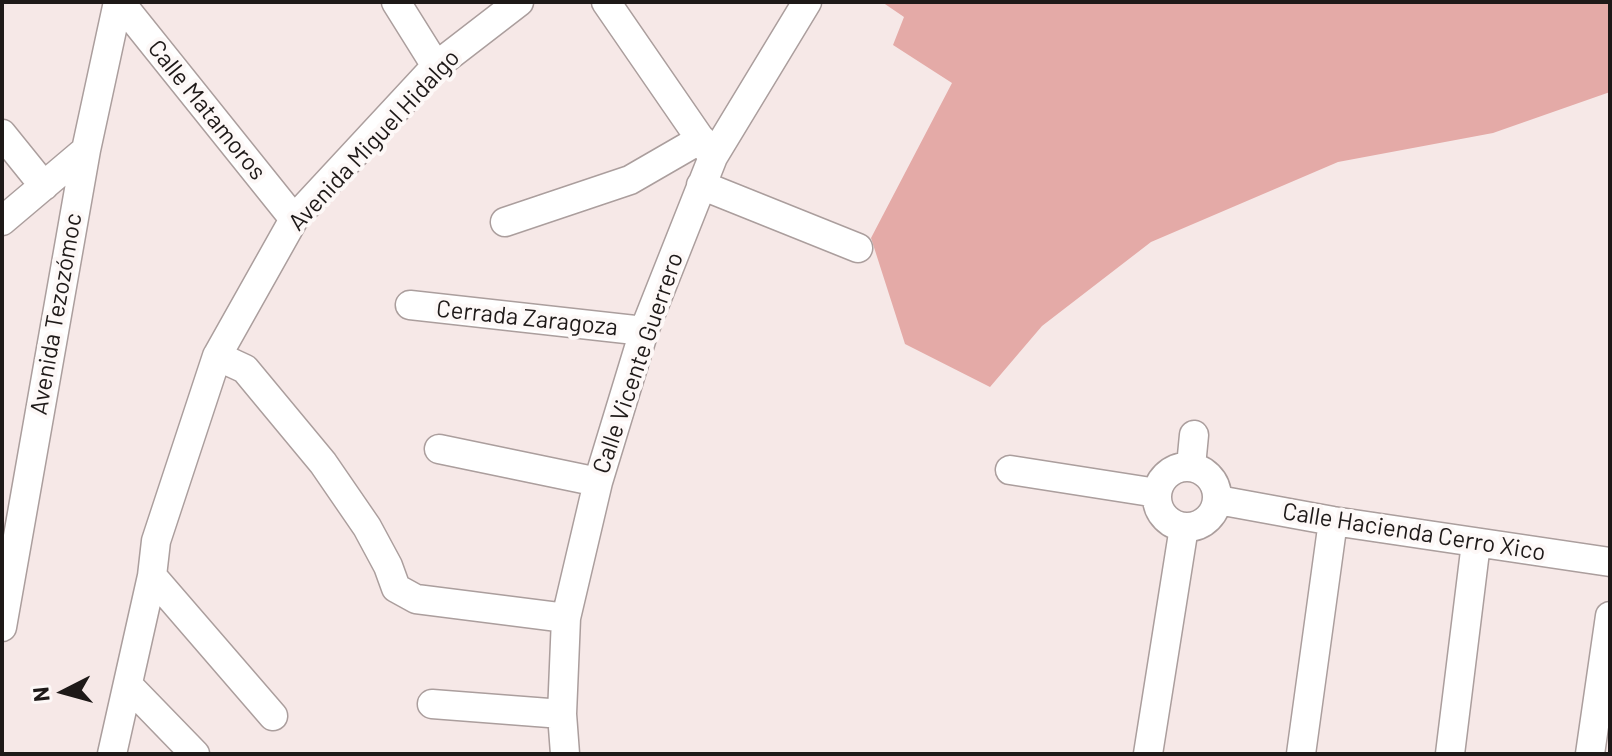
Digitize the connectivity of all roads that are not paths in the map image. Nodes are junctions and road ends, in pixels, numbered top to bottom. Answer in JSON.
{"nodes":[{"id":1,"x":119,"y":2,"type":"edge"},
{"id":2,"x":396,"y":2,"type":"edge"},
{"id":3,"x":519,"y":2,"type":"edge"},
{"id":4,"x":606,"y":2,"type":"edge"},
{"id":5,"x":807,"y":2,"type":"edge"},
{"id":6,"x":436,"y":66,"type":"junction"},
{"id":7,"x":2,"y":134,"type":"edge"},
{"id":8,"x":707,"y":148,"type":"junction"},
{"id":9,"x":86,"y":150,"type":"junction"},
{"id":10,"x":701,"y":185,"type":"junction"},
{"id":11,"x":44,"y":186,"type":"junction"},
{"id":12,"x":294,"y":219,"type":"junction"},
{"id":13,"x":2,"y":221,"type":"edge"},
{"id":14,"x":505,"y":222,"type":"dead end"},
{"id":15,"x":858,"y":248,"type":"dead end"},
{"id":16,"x":410,"y":305,"type":"dead end"},
{"id":17,"x":644,"y":331,"type":"junction"},
{"id":18,"x":217,"y":356,"type":"junction"},
{"id":19,"x":1194,"y":435,"type":"dead end"},
{"id":20,"x":439,"y":449,"type":"dead end"},
{"id":21,"x":1191,"y":466,"type":"junction"},
{"id":22,"x":1010,"y":470,"type":"dead end"},
{"id":23,"x":598,"y":482,"type":"junction"},
{"id":24,"x":1157,"y":493,"type":"junction"},
{"id":25,"x":1218,"y":500,"type":"junction"},
{"id":26,"x":1333,"y":521,"type":"junction"},
{"id":27,"x":1184,"y":527,"type":"junction"},
{"id":28,"x":8,"y":542,"type":"edge"},
{"id":29,"x":1476,"y":543,"type":"junction"},
{"id":30,"x":1610,"y":562,"type":"edge"},
{"id":31,"x":152,"y":576,"type":"junction"},
{"id":32,"x":1610,"y":616,"type":"edge"},
{"id":33,"x":566,"y":618,"type":"junction"},
{"id":34,"x":2,"y":627,"type":"edge"},
{"id":35,"x":128,"y":685,"type":"junction"},
{"id":36,"x":432,"y":704,"type":"dead end"},
{"id":37,"x":562,"y":714,"type":"junction"},
{"id":38,"x":273,"y":716,"type":"dead end"},
{"id":39,"x":112,"y":754,"type":"edge"},
{"id":40,"x":195,"y":754,"type":"edge"},
{"id":41,"x":565,"y":754,"type":"edge"},
{"id":42,"x":1148,"y":754,"type":"edge"},
{"id":43,"x":1301,"y":754,"type":"edge"},
{"id":44,"x":1450,"y":754,"type":"edge"},
{"id":45,"x":1590,"y":754,"type":"edge"}],
"edges":[{"from":1,"to":9,"type":"street","name":"Avenida Tezozómoc"},
{"from":1,"to":12,"type":"street","name":"Calle Matamoros"},
{"from":2,"to":6,"type":"street"},
{"from":3,"to":6,"type":"street","name":"Avenida Miguel Hidalgo"},
{"from":4,"to":8,"type":"street"},
{"from":5,"to":8,"type":"street","name":"Calle Vicente Guerrero"},
{"from":6,"to":12,"type":"street","name":"Avenida Miguel Hidalgo"},
{"from":7,"to":11,"type":"street"},
{"from":8,"to":10,"type":"street","name":"Calle Vicente Guerrero"},
{"from":8,"to":14,"type":"street"},
{"from":9,"to":11,"type":"street"},
{"from":9,"to":28,"type":"street","name":"Avenida Tezozómoc"},
{"from":10,"to":15,"type":"street"},
{"from":10,"to":17,"type":"street","name":"Calle Vicente Guerrero"},
{"from":11,"to":13,"type":"street"},
{"from":12,"to":18,"type":"street","name":"Avenida Miguel Hidalgo"},
{"from":16,"to":17,"type":"street","name":"Cerrada Zaragoza"},
{"from":17,"to":23,"type":"street","name":"Calle Vicente Guerrero"},
{"from":18,"to":31,"type":"street","name":"Avenida Miguel Hidalgo"},
{"from":18,"to":33,"type":"street"},
{"from":19,"to":21,"type":"street"},
{"from":20,"to":23,"type":"street"},
{"from":21,"to":24,"type":"street"},
{"from":21,"to":25,"type":"street"},
{"from":22,"to":24,"type":"street"},
{"from":23,"to":33,"type":"street","name":"Calle Vicente Guerrero"},
{"from":24,"to":27,"type":"street"},
{"from":25,"to":26,"type":"street","name":"Calle Hacienda Cerro Xico"},
{"from":25,"to":27,"type":"street"},
{"from":26,"to":29,"type":"street","name":"Calle Hacienda Cerro Xico"},
{"from":26,"to":43,"type":"street"},
{"from":27,"to":42,"type":"street"},
{"from":28,"to":34,"type":"street","name":"Avenida Tezozómoc"},
{"from":29,"to":30,"type":"street","name":"Calle Hacienda Cerro Xico"},
{"from":29,"to":44,"type":"street"},
{"from":31,"to":35,"type":"street","name":"Avenida Miguel Hidalgo"},
{"from":31,"to":38,"type":"street"},
{"from":32,"to":45,"type":"street"},
{"from":33,"to":37,"type":"street","name":"Calle Vicente Guerrero"},
{"from":35,"to":39,"type":"street","name":"Avenida Miguel Hidalgo"},
{"from":35,"to":40,"type":"street"},
{"from":36,"to":37,"type":"street"},
{"from":37,"to":41,"type":"street","name":"Calle Vicente Guerrero"}]}
